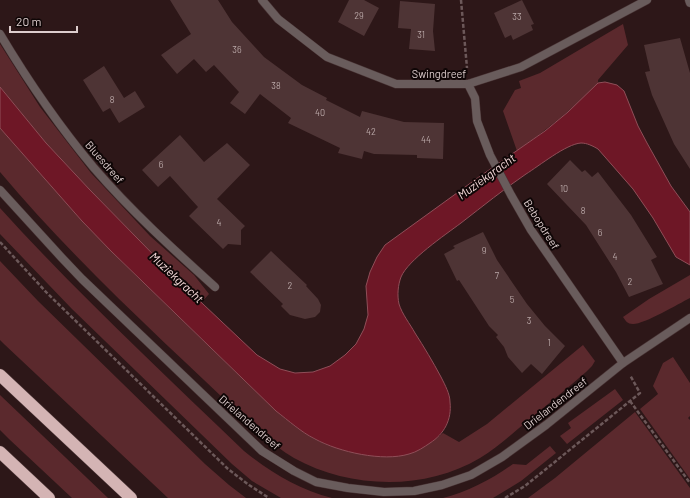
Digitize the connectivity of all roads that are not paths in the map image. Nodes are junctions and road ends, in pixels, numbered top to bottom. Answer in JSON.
{"nodes":[{"id":1,"x":262,"y":0,"type":"edge"},
{"id":2,"x":647,"y":0,"type":"edge"},
{"id":3,"x":688,"y":0,"type":"edge"},
{"id":4,"x":690,"y":3,"type":"edge"},
{"id":5,"x":0,"y":34,"type":"edge"},
{"id":6,"x":468,"y":84,"type":"junction"},
{"id":7,"x":0,"y":190,"type":"edge"},
{"id":8,"x":215,"y":287,"type":"dead end"},
{"id":9,"x":690,"y":318,"type":"edge"},
{"id":10,"x":623,"y":364,"type":"junction"},
{"id":11,"x":0,"y":375,"type":"edge"},
{"id":12,"x":0,"y":452,"type":"edge"},
{"id":13,"x":49,"y":498,"type":"edge"},
{"id":14,"x":131,"y":498,"type":"edge"}],
"edges":[{"from":1,"to":6,"type":"street","name":"Swingdreef"},
{"from":2,"to":6,"type":"street","name":"Swingdreef"},
{"from":3,"to":4,"type":"street"},
{"from":5,"to":8,"type":"street","name":"Bluesdreef"},
{"from":6,"to":10,"type":"street","name":"Bebopdreef"},
{"from":7,"to":10,"type":"street","name":"Drielandendreef"},
{"from":9,"to":10,"type":"street","name":"Drielandendreef"},
{"from":11,"to":14,"type":"highway"},
{"from":12,"to":13,"type":"highway"}]}
